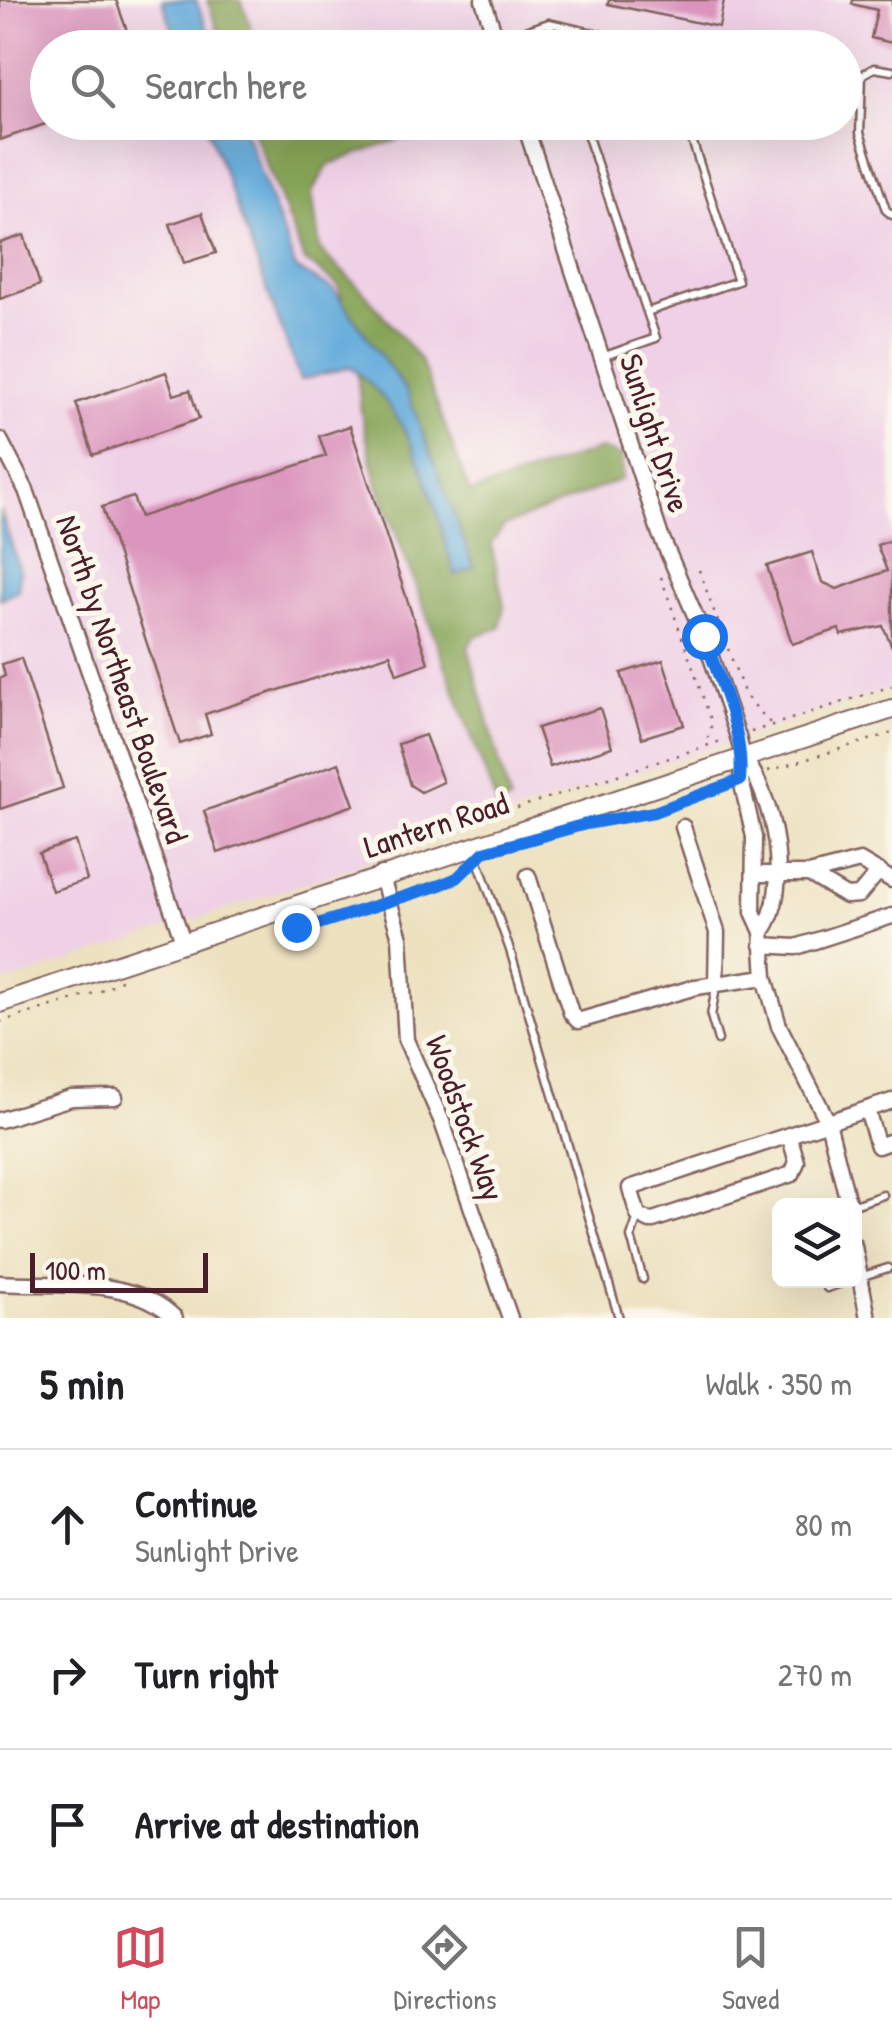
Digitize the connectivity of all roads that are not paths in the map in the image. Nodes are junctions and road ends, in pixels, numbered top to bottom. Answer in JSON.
{"nodes":[{"id":1,"x":483,"y":0,"type":"edge"},
{"id":2,"x":549,"y":23,"type":"junction"},
{"id":3,"x":493,"y":30,"type":"edge"},
{"id":4,"x":532,"y":30,"type":"edge"},
{"id":5,"x":552,"y":30,"type":"edge"},
{"id":6,"x":582,"y":30,"type":"edge"},
{"id":7,"x":892,"y":71,"type":"edge"},
{"id":8,"x":862,"y":75,"type":"edge"},
{"id":9,"x":862,"y":139,"type":"edge"},
{"id":10,"x":530,"y":140,"type":"edge"},
{"id":11,"x":589,"y":140,"type":"edge"},
{"id":12,"x":692,"y":140,"type":"edge"},
{"id":13,"x":892,"y":216,"type":"edge"},
{"id":14,"x":647,"y":312,"type":"junction"},
{"id":15,"x":602,"y":358,"type":"junction"},
{"id":16,"x":0,"y":440,"type":"edge"},
{"id":17,"x":892,"y":709,"type":"edge"},
{"id":18,"x":743,"y":757,"type":"junction"},
{"id":19,"x":683,"y":827,"type":"dead end"},
{"id":20,"x":475,"y":852,"type":"junction"},
{"id":21,"x":878,"y":871,"type":"junction"},
{"id":22,"x":381,"y":874,"type":"junction"},
{"id":23,"x":756,"y":874,"type":"junction"},
{"id":24,"x":776,"y":874,"type":"junction"},
{"id":25,"x":808,"y":874,"type":"junction"},
{"id":26,"x":528,"y":876,"type":"dead end"},
{"id":27,"x":892,"y":880,"type":"edge"},
{"id":28,"x":892,"y":916,"type":"edge"},
{"id":29,"x":762,"y":939,"type":"junction"},
{"id":30,"x":183,"y":941,"type":"junction"},
{"id":31,"x":765,"y":976,"type":"junction"},
{"id":32,"x":716,"y":986,"type":"junction"},
{"id":33,"x":0,"y":1003,"type":"edge"},
{"id":34,"x":718,"y":1040,"type":"dead end"},
{"id":35,"x":114,"y":1097,"type":"dead end"},
{"id":36,"x":892,"y":1101,"type":"edge"},
{"id":37,"x":867,"y":1110,"type":"junction"},
{"id":38,"x":0,"y":1120,"type":"edge"},
{"id":39,"x":828,"y":1122,"type":"junction"},
{"id":40,"x":789,"y":1135,"type":"junction"},
{"id":41,"x":892,"y":1141,"type":"edge"},
{"id":42,"x":883,"y":1195,"type":"dead end"},
{"id":43,"x":848,"y":1198,"type":"edge"},
{"id":44,"x":862,"y":1202,"type":"edge"},
{"id":45,"x":638,"y":1216,"type":"junction"},
{"id":46,"x":888,"y":1268,"type":"dead end"},
{"id":47,"x":862,"y":1276,"type":"edge"},
{"id":48,"x":643,"y":1279,"type":"dead end"},
{"id":49,"x":0,"y":1283,"type":"edge"},
{"id":50,"x":857,"y":1288,"type":"edge"},
{"id":51,"x":175,"y":1318,"type":"edge"},
{"id":52,"x":510,"y":1318,"type":"edge"},
{"id":53,"x":618,"y":1318,"type":"edge"},
{"id":54,"x":868,"y":1318,"type":"edge"}],
"edges":[{"from":1,"to":3,"type":"street"},
{"from":2,"to":4,"type":"lane"},
{"from":2,"to":5,"type":"lane"},
{"from":2,"to":6,"type":"lane"},
{"from":7,"to":8,"type":"lane"},
{"from":9,"to":13,"type":"lane"},
{"from":10,"to":15,"type":"street","name":"Sunlight Drive"},
{"from":11,"to":14,"type":"lane"},
{"from":12,"to":14,"type":"lane"},
{"from":14,"to":15,"type":"lane"},
{"from":15,"to":18,"type":"street","name":"Sunlight Drive"},
{"from":16,"to":30,"type":"street","name":"North by Northeast Boulevard"},
{"from":17,"to":18,"type":"street","name":"Lantern Road"},
{"from":18,"to":20,"type":"street","name":"Lantern Road"},
{"from":18,"to":23,"type":"street"},
{"from":18,"to":24,"type":"street"},
{"from":19,"to":32,"type":"street"},
{"from":20,"to":22,"type":"street","name":"Lantern Road"},
{"from":20,"to":53,"type":"lane"},
{"from":21,"to":25,"type":"street"},
{"from":21,"to":25,"type":"street"},
{"from":21,"to":27,"type":"street"},
{"from":22,"to":30,"type":"street","name":"Lantern Road"},
{"from":22,"to":52,"type":"street","name":"Woodstock Way"},
{"from":23,"to":24,"type":"street"},
{"from":23,"to":29,"type":"street"},
{"from":24,"to":25,"type":"street"},
{"from":24,"to":29,"type":"street"},
{"from":26,"to":32,"type":"street"},
{"from":28,"to":29,"type":"street"},
{"from":29,"to":31,"type":"street"},
{"from":30,"to":33,"type":"street","name":"Lantern Road"},
{"from":31,"to":32,"type":"street"},
{"from":31,"to":39,"type":"street"},
{"from":32,"to":34,"type":"lane"},
{"from":35,"to":38,"type":"street"},
{"from":36,"to":37,"type":"street"},
{"from":37,"to":39,"type":"street"},
{"from":37,"to":41,"type":"street"},
{"from":39,"to":40,"type":"street"},
{"from":39,"to":43,"type":"street"},
{"from":40,"to":45,"type":"street"},
{"from":40,"to":45,"type":"street"},
{"from":42,"to":44,"type":"lane"},
{"from":45,"to":48,"type":"lane"},
{"from":46,"to":47,"type":"lane"},
{"from":49,"to":51,"type":"street"},
{"from":50,"to":54,"type":"street"}]}
